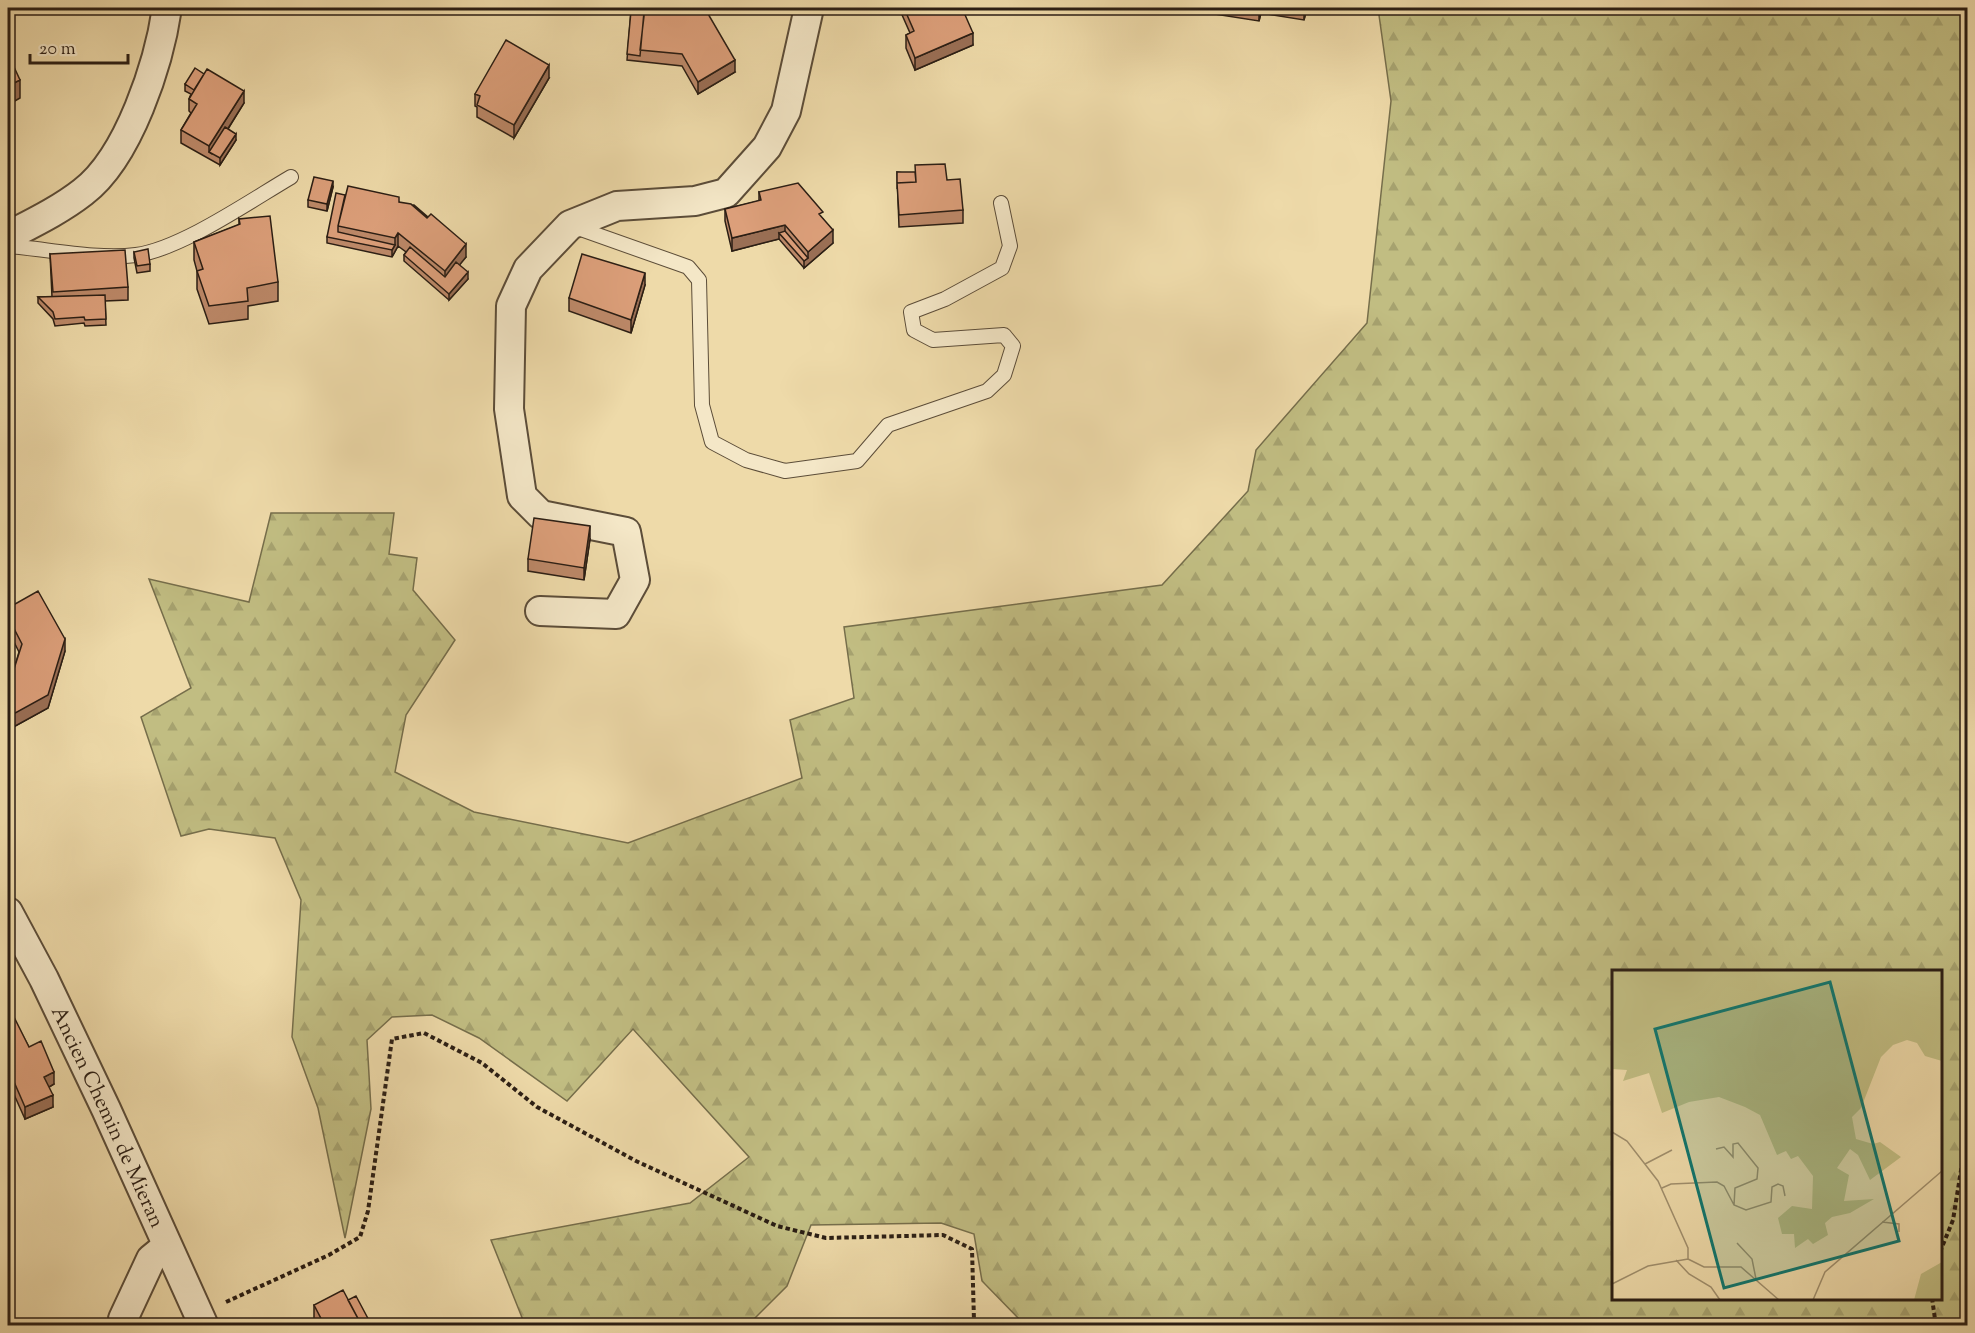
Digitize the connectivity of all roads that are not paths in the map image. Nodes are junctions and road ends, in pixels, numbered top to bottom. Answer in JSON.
{"nodes":[{"id":1,"x":167,"y":8,"type":"edge"},
{"id":2,"x":809,"y":8,"type":"edge"},
{"id":3,"x":291,"y":177,"type":"dead end"},
{"id":4,"x":1001,"y":203,"type":"dead end"},
{"id":5,"x":570,"y":225,"type":"junction"},
{"id":6,"x":8,"y":236,"type":"edge"},
{"id":7,"x":8,"y":246,"type":"edge"},
{"id":8,"x":540,"y":611,"type":"dead end"},
{"id":9,"x":8,"y":912,"type":"edge"},
{"id":10,"x":167,"y":1246,"type":"junction"},
{"id":11,"x":201,"y":1320,"type":"edge"},
{"id":12,"x":123,"y":1326,"type":"edge"}],
"edges":[{"from":1,"to":6,"type":"street"},
{"from":2,"to":5,"type":"street"},
{"from":3,"to":7,"type":"lane"},
{"from":4,"to":5,"type":"lane"},
{"from":5,"to":8,"type":"street"},
{"from":9,"to":10,"type":"street","name":"Ancien Chemin de Mieran"},
{"from":10,"to":11,"type":"street","name":"Ancien Chemin de Mieran"},
{"from":10,"to":12,"type":"street"}]}
